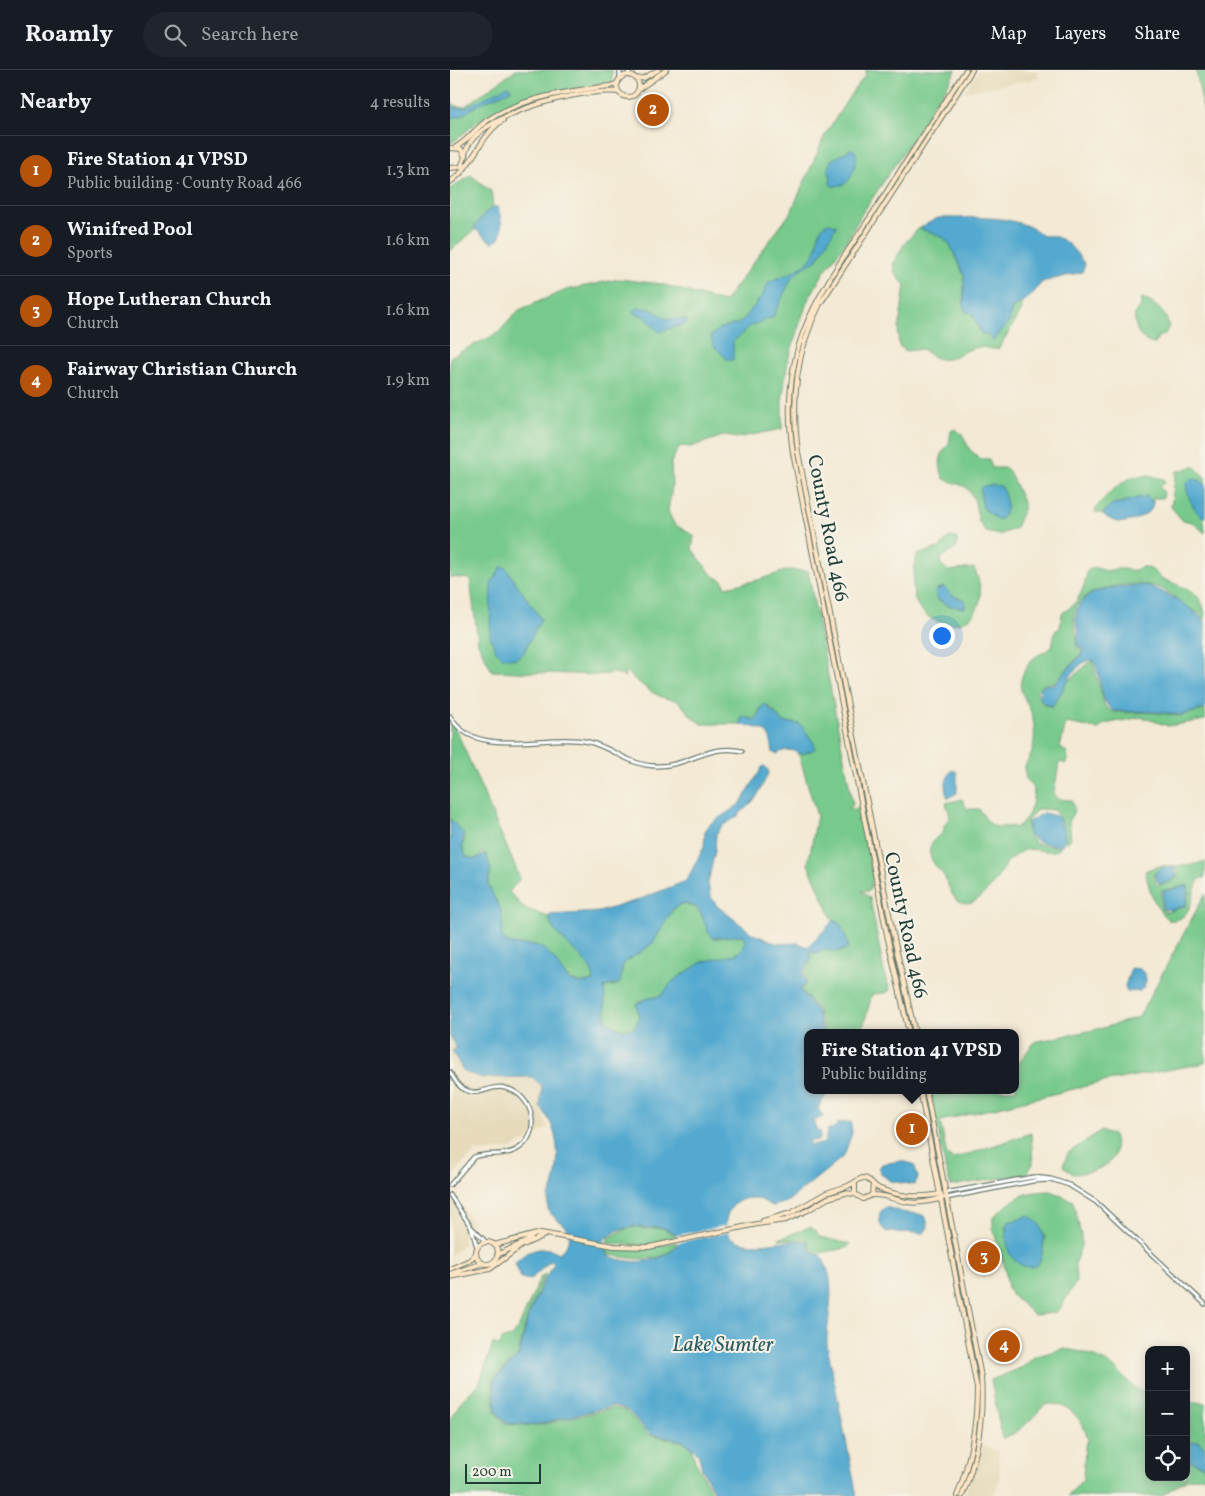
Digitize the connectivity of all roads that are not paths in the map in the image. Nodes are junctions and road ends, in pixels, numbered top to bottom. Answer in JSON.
{"nodes":[{"id":1,"x":620,"y":70,"type":"edge"},
{"id":2,"x":628,"y":70,"type":"edge"},
{"id":3,"x":658,"y":70,"type":"edge"},
{"id":4,"x":666,"y":70,"type":"edge"},
{"id":5,"x":966,"y":70,"type":"edge"},
{"id":6,"x":972,"y":70,"type":"edge"},
{"id":7,"x":630,"y":76,"type":"junction"},
{"id":8,"x":636,"y":79,"type":"junction"},
{"id":9,"x":619,"y":81,"type":"junction"},
{"id":10,"x":638,"y":91,"type":"junction"},
{"id":11,"x":619,"y":92,"type":"junction"},
{"id":12,"x":512,"y":114,"type":"junction"},
{"id":13,"x":456,"y":147,"type":"junction"},
{"id":14,"x":450,"y":148,"type":"edge"},
{"id":15,"x":465,"y":157,"type":"junction"},
{"id":16,"x":451,"y":169,"type":"edge"},
{"id":17,"x":450,"y":182,"type":"edge"},
{"id":18,"x":789,"y":393,"type":"junction"},
{"id":19,"x":794,"y":400,"type":"junction"},
{"id":20,"x":450,"y":716,"type":"edge"},
{"id":21,"x":742,"y":751,"type":"dead end"},
{"id":22,"x":908,"y":1029,"type":"edge"},
{"id":23,"x":914,"y":1029,"type":"edge"},
{"id":24,"x":450,"y":1072,"type":"edge"},
{"id":25,"x":921,"y":1094,"type":"edge"},
{"id":26,"x":927,"y":1094,"type":"edge"},
{"id":27,"x":855,"y":1182,"type":"junction"},
{"id":28,"x":872,"y":1182,"type":"junction"},
{"id":29,"x":450,"y":1185,"type":"edge"},
{"id":30,"x":855,"y":1194,"type":"junction"},
{"id":31,"x":450,"y":1195,"type":"edge"},
{"id":32,"x":872,"y":1195,"type":"junction"},
{"id":33,"x":943,"y":1196,"type":"junction"},
{"id":34,"x":757,"y":1224,"type":"junction"},
{"id":35,"x":471,"y":1227,"type":"junction"},
{"id":36,"x":547,"y":1234,"type":"junction"},
{"id":37,"x":539,"y":1237,"type":"junction"},
{"id":38,"x":486,"y":1242,"type":"junction"},
{"id":39,"x":494,"y":1245,"type":"junction"},
{"id":40,"x":478,"y":1247,"type":"junction"},
{"id":41,"x":476,"y":1253,"type":"junction"},
{"id":42,"x":497,"y":1255,"type":"junction"},
{"id":43,"x":483,"y":1262,"type":"junction"},
{"id":44,"x":450,"y":1269,"type":"edge"},
{"id":45,"x":450,"y":1275,"type":"edge"},
{"id":46,"x":1205,"y":1304,"type":"edge"},
{"id":47,"x":957,"y":1496,"type":"edge"},
{"id":48,"x":962,"y":1496,"type":"edge"}],
"edges":[{"from":1,"to":9,"type":"street"},
{"from":2,"to":7,"type":"street"},
{"from":3,"to":8,"type":"main road"},
{"from":4,"to":10,"type":"main road"},
{"from":5,"to":18,"type":"main road","name":"County Road 466"},
{"from":6,"to":19,"type":"main road","name":"County Road 466"},
{"from":7,"to":8,"type":"main road"},
{"from":7,"to":9,"type":"main road"},
{"from":8,"to":10,"type":"main road"},
{"from":9,"to":11,"type":"main road"},
{"from":9,"to":13,"type":"main road"},
{"from":10,"to":11,"type":"main road"},
{"from":11,"to":12,"type":"main road"},
{"from":12,"to":15,"type":"main road"},
{"from":12,"to":17,"type":"main road"},
{"from":13,"to":14,"type":"main road"},
{"from":13,"to":15,"type":"main road"},
{"from":15,"to":16,"type":"main road"},
{"from":18,"to":19,"type":"main road"},
{"from":18,"to":22,"type":"main road","name":"County Road 466"},
{"from":19,"to":23,"type":"main road","name":"County Road 466"},
{"from":20,"to":21,"type":"street"},
{"from":24,"to":29,"type":"street"},
{"from":25,"to":33,"type":"main road"},
{"from":26,"to":33,"type":"main road"},
{"from":27,"to":28,"type":"main road"},
{"from":27,"to":30,"type":"main road"},
{"from":27,"to":34,"type":"main road"},
{"from":28,"to":32,"type":"main road"},
{"from":28,"to":33,"type":"main road"},
{"from":30,"to":32,"type":"main road"},
{"from":30,"to":34,"type":"main road"},
{"from":31,"to":35,"type":"street"},
{"from":32,"to":33,"type":"main road"},
{"from":33,"to":46,"type":"street"},
{"from":33,"to":47,"type":"main road"},
{"from":33,"to":48,"type":"main road"},
{"from":34,"to":36,"type":"main road"},
{"from":35,"to":38,"type":"street"},
{"from":35,"to":40,"type":"street"},
{"from":36,"to":37,"type":"main road"},
{"from":36,"to":39,"type":"main road"},
{"from":37,"to":42,"type":"main road"},
{"from":37,"to":45,"type":"main road"},
{"from":38,"to":39,"type":"main road"},
{"from":38,"to":40,"type":"main road"},
{"from":39,"to":42,"type":"main road"},
{"from":40,"to":41,"type":"main road"},
{"from":41,"to":43,"type":"main road"},
{"from":41,"to":44,"type":"main road"},
{"from":42,"to":43,"type":"main road"},
{"from":43,"to":45,"type":"main road"}]}
